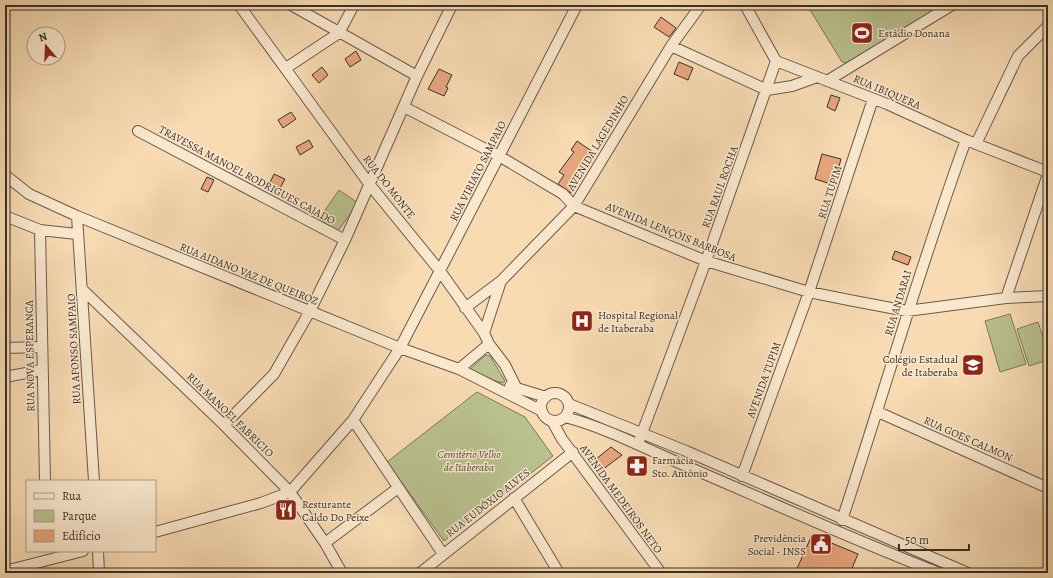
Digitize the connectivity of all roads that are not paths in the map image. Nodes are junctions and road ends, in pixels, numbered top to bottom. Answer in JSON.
{"nodes":[{"id":1,"x":291,"y":5,"type":"edge"},
{"id":2,"x":354,"y":5,"type":"edge"},
{"id":3,"x":452,"y":5,"type":"edge"},
{"id":4,"x":577,"y":5,"type":"edge"},
{"id":5,"x":702,"y":5,"type":"edge"},
{"id":6,"x":745,"y":5,"type":"edge"},
{"id":7,"x":952,"y":5,"type":"edge"},
{"id":8,"x":245,"y":8,"type":"edge"},
{"id":9,"x":1048,"y":26,"type":"edge"},
{"id":10,"x":339,"y":33,"type":"junction"},
{"id":11,"x":671,"y":46,"type":"junction"},
{"id":12,"x":776,"y":61,"type":"junction"},
{"id":13,"x":286,"y":68,"type":"junction"},
{"id":14,"x":417,"y":76,"type":"junction"},
{"id":15,"x":817,"y":77,"type":"junction"},
{"id":16,"x":827,"y":81,"type":"junction"},
{"id":17,"x":767,"y":90,"type":"junction"},
{"id":18,"x":873,"y":99,"type":"junction"},
{"id":19,"x":404,"y":107,"type":"junction"},
{"id":20,"x":138,"y":131,"type":"dead end"},
{"id":21,"x":971,"y":142,"type":"junction"},
{"id":22,"x":500,"y":156,"type":"junction"},
{"id":23,"x":1048,"y":173,"type":"edge"},
{"id":24,"x":5,"y":175,"type":"edge"},
{"id":25,"x":370,"y":185,"type":"junction"},
{"id":26,"x":574,"y":206,"type":"junction"},
{"id":27,"x":5,"y":216,"type":"edge"},
{"id":28,"x":77,"y":216,"type":"junction"},
{"id":29,"x":40,"y":230,"type":"junction"},
{"id":30,"x":77,"y":234,"type":"junction"},
{"id":31,"x":345,"y":240,"type":"junction"},
{"id":32,"x":706,"y":261,"type":"junction"},
{"id":33,"x":440,"y":271,"type":"junction"},
{"id":34,"x":501,"y":281,"type":"junction"},
{"id":35,"x":83,"y":290,"type":"junction"},
{"id":36,"x":809,"y":292,"type":"junction"},
{"id":37,"x":1048,"y":296,"type":"edge"},
{"id":38,"x":1006,"y":298,"type":"junction"},
{"id":39,"x":466,"y":308,"type":"junction"},
{"id":40,"x":907,"y":310,"type":"junction"},
{"id":41,"x":310,"y":311,"type":"junction"},
{"id":42,"x":484,"y":333,"type":"junction"},
{"id":43,"x":489,"y":344,"type":"junction"},
{"id":44,"x":42,"y":347,"type":"junction"},
{"id":45,"x":5,"y":348,"type":"edge"},
{"id":46,"x":400,"y":348,"type":"junction"},
{"id":47,"x":459,"y":369,"type":"junction"},
{"id":48,"x":42,"y":370,"type":"junction"},
{"id":49,"x":5,"y":377,"type":"edge"},
{"id":50,"x":490,"y":383,"type":"junction"},
{"id":51,"x":516,"y":387,"type":"junction"},
{"id":52,"x":546,"y":397,"type":"junction"},
{"id":53,"x":569,"y":404,"type":"junction"},
{"id":54,"x":542,"y":411,"type":"junction"},
{"id":55,"x":878,"y":412,"type":"junction"},
{"id":56,"x":560,"y":419,"type":"junction"},
{"id":57,"x":607,"y":419,"type":"junction"},
{"id":58,"x":353,"y":420,"type":"junction"},
{"id":59,"x":224,"y":425,"type":"junction"},
{"id":60,"x":603,"y":430,"type":"junction"},
{"id":61,"x":642,"y":433,"type":"junction"},
{"id":62,"x":638,"y":444,"type":"junction"},
{"id":63,"x":686,"y":451,"type":"junction"},
{"id":64,"x":573,"y":452,"type":"junction"},
{"id":65,"x":681,"y":464,"type":"junction"},
{"id":66,"x":742,"y":476,"type":"junction"},
{"id":67,"x":45,"y":480,"type":"edge"},
{"id":68,"x":94,"y":480,"type":"edge"},
{"id":69,"x":398,"y":488,"type":"junction"},
{"id":70,"x":1048,"y":488,"type":"edge"},
{"id":71,"x":290,"y":492,"type":"junction"},
{"id":72,"x":514,"y":498,"type":"junction"},
{"id":73,"x":832,"y":516,"type":"junction"},
{"id":74,"x":842,"y":520,"type":"junction"},
{"id":75,"x":828,"y":527,"type":"junction"},
{"id":76,"x":156,"y":532,"type":"edge"},
{"id":77,"x":325,"y":542,"type":"junction"},
{"id":78,"x":77,"y":552,"type":"edge"},
{"id":79,"x":98,"y":552,"type":"edge"},
{"id":80,"x":443,"y":554,"type":"junction"},
{"id":81,"x":47,"y":556,"type":"edge"},
{"id":82,"x":939,"y":562,"type":"junction"},
{"id":83,"x":5,"y":570,"type":"edge"},
{"id":84,"x":935,"y":572,"type":"edge"},
{"id":85,"x":99,"y":573,"type":"edge"},
{"id":86,"x":342,"y":573,"type":"edge"},
{"id":87,"x":420,"y":573,"type":"edge"},
{"id":88,"x":559,"y":573,"type":"edge"},
{"id":89,"x":660,"y":573,"type":"edge"},
{"id":90,"x":968,"y":573,"type":"edge"}],
"edges":[{"from":1,"to":10,"type":"street"},
{"from":2,"to":10,"type":"street"},
{"from":3,"to":14,"type":"street"},
{"from":4,"to":22,"type":"street","name":"RUA VIRIATO SAMPAIO"},
{"from":5,"to":11,"type":"street","name":"AVENIDA LAGEDINHO"},
{"from":6,"to":12,"type":"street"},
{"from":7,"to":16,"type":"street"},
{"from":8,"to":13,"type":"street","name":"RUA DO MONTE"},
{"from":9,"to":21,"type":"street","name":"RUA ANDARAI"},
{"from":10,"to":13,"type":"street"},
{"from":10,"to":14,"type":"street"},
{"from":11,"to":17,"type":"street"},
{"from":11,"to":26,"type":"street","name":"AVENIDA LAGEDINHO"},
{"from":12,"to":15,"type":"street","name":"RUA IBIQUERA"},
{"from":12,"to":17,"type":"street","name":"RUA RAUL ROCHA"},
{"from":13,"to":25,"type":"street","name":"RUA DO MONTE"},
{"from":14,"to":19,"type":"street"},
{"from":15,"to":16,"type":"street","name":"RUA IBIQUERA"},
{"from":15,"to":17,"type":"street"},
{"from":16,"to":18,"type":"street","name":"RUA IBIQUERA"},
{"from":17,"to":32,"type":"street","name":"RUA RAUL ROCHA"},
{"from":18,"to":21,"type":"street","name":"RUA IBIQUERA"},
{"from":18,"to":36,"type":"street","name":"RUA TUPIM"},
{"from":19,"to":22,"type":"street","name":"AVENIDA LENÇÓIS BARBOSA"},
{"from":19,"to":25,"type":"street"},
{"from":20,"to":31,"type":"street","name":"TRAVESSA MANOEL RODRIGUES CAJADO"},
{"from":21,"to":23,"type":"street","name":"RUA IBIQUERA"},
{"from":21,"to":40,"type":"street","name":"RUA ANDARAI"},
{"from":22,"to":26,"type":"street","name":"AVENIDA LENÇÓIS BARBOSA"},
{"from":22,"to":33,"type":"street","name":"RUA VIRIATO SAMPAIO"},
{"from":23,"to":38,"type":"street"},
{"from":24,"to":28,"type":"street","name":"RUA AIDANO VAZ DE QUEIROZ"},
{"from":25,"to":31,"type":"street"},
{"from":25,"to":33,"type":"street","name":"RUA DO MONTE"},
{"from":26,"to":32,"type":"street","name":"AVENIDA LENÇÓIS BARBOSA"},
{"from":26,"to":34,"type":"street","name":"AVENIDA LAGEDINHO"},
{"from":27,"to":29,"type":"street"},
{"from":28,"to":30,"type":"street","name":"RUA AFONSO SAMPAIO"},
{"from":28,"to":41,"type":"street","name":"RUA AIDANO VAZ DE QUEIROZ"},
{"from":29,"to":30,"type":"street"},
{"from":29,"to":44,"type":"street","name":"RUA NOVA ESPERANCA"},
{"from":30,"to":35,"type":"street","name":"RUA AFONSO SAMPAIO"},
{"from":31,"to":41,"type":"street"},
{"from":32,"to":36,"type":"street","name":"AVENIDA LENÇÓIS BARBOSA"},
{"from":32,"to":61,"type":"street","name":"RUA RAUL ROCHA"},
{"from":33,"to":39,"type":"street","name":"RUA DO MONTE"},
{"from":33,"to":46,"type":"street","name":"RUA VIRIATO SAMPAIO"},
{"from":34,"to":39,"type":"street","name":"AVENIDA LAGEDINHO"},
{"from":34,"to":42,"type":"street","name":"AVENIDA LAGEDINHO"},
{"from":35,"to":59,"type":"street","name":"RUA MANOEL FABRICIO"},
{"from":35,"to":68,"type":"street","name":"RUA AFONSO SAMPAIO"},
{"from":36,"to":40,"type":"street","name":"AVENIDA LENÇÓIS BARBOSA"},
{"from":36,"to":66,"type":"street","name":"AVENIDA TUPIM"},
{"from":37,"to":38,"type":"street","name":"AVENIDA LENÇÓIS BARBOSA"},
{"from":38,"to":40,"type":"street","name":"AVENIDA LENÇÓIS BARBOSA"},
{"from":39,"to":42,"type":"street","name":"RUA DO MONTE"},
{"from":40,"to":55,"type":"street","name":"RUA ANDARAI"},
{"from":41,"to":46,"type":"street","name":"RUA AIDANO VAZ DE QUEIROZ"},
{"from":41,"to":59,"type":"street"},
{"from":42,"to":43,"type":"street","name":"RUA DO MONTE"},
{"from":43,"to":47,"type":"street"},
{"from":43,"to":51,"type":"street","name":"RUA DO MONTE"},
{"from":44,"to":45,"type":"street"},
{"from":44,"to":48,"type":"street","name":"RUA NOVA ESPERANCA"},
{"from":46,"to":47,"type":"street","name":"RUA AIDANO VAZ DE QUEIROZ"},
{"from":46,"to":58,"type":"street","name":"RUA VIRIATO SAMPAIO"},
{"from":47,"to":50,"type":"street","name":"RUA AIDANO VAZ DE QUEIROZ"},
{"from":48,"to":49,"type":"street"},
{"from":48,"to":67,"type":"street","name":"RUA NOVA ESPERANCA"},
{"from":50,"to":51,"type":"street","name":"RUA AIDANO VAZ DE QUEIROZ"},
{"from":50,"to":54,"type":"street","name":"RUA AIDANO VAZ DE QUEIROZ"},
{"from":51,"to":52,"type":"street","name":"RUA AIDANO VAZ DE QUEIROZ"},
{"from":52,"to":53,"type":"street"},
{"from":52,"to":54,"type":"street"},
{"from":53,"to":56,"type":"street"},
{"from":53,"to":57,"type":"street"},
{"from":54,"to":56,"type":"street"},
{"from":55,"to":70,"type":"street","name":"RUA GOES CALMON"},
{"from":55,"to":74,"type":"street","name":"RUA ANDARAI"},
{"from":56,"to":60,"type":"street"},
{"from":56,"to":64,"type":"street","name":"AVENIDA MEDEIROS NETO"},
{"from":57,"to":60,"type":"street"},
{"from":57,"to":61,"type":"street"},
{"from":58,"to":69,"type":"street"},
{"from":58,"to":71,"type":"street","name":"RUA VIRIATO SAMPAIO"},
{"from":59,"to":71,"type":"street","name":"RUA MANOEL FABRICIO"},
{"from":60,"to":62,"type":"street"},
{"from":61,"to":62,"type":"street","name":"RUA RAUL ROCHA"},
{"from":61,"to":63,"type":"street"},
{"from":62,"to":65,"type":"street"},
{"from":63,"to":65,"type":"street"},
{"from":63,"to":66,"type":"street"},
{"from":64,"to":72,"type":"street","name":"RUA EUDÓXIO ALVES"},
{"from":64,"to":89,"type":"street","name":"AVENIDA MEDEIROS NETO"},
{"from":65,"to":75,"type":"street"},
{"from":66,"to":73,"type":"street"},
{"from":69,"to":77,"type":"street"},
{"from":69,"to":80,"type":"street"},
{"from":71,"to":76,"type":"street"},
{"from":71,"to":77,"type":"street","name":"RUA MANOEL FABRICIO"},
{"from":72,"to":80,"type":"street","name":"RUA EUDÓXIO ALVES"},
{"from":72,"to":88,"type":"street"},
{"from":73,"to":74,"type":"street"},
{"from":73,"to":75,"type":"street"},
{"from":74,"to":82,"type":"street"},
{"from":75,"to":84,"type":"street"},
{"from":77,"to":86,"type":"street","name":"RUA MANOEL FABRICIO"},
{"from":78,"to":81,"type":"street"},
{"from":79,"to":85,"type":"street"},
{"from":80,"to":87,"type":"street","name":"RUA EUDÓXIO ALVES"},
{"from":81,"to":83,"type":"street"},
{"from":82,"to":84,"type":"street"},
{"from":82,"to":90,"type":"street"}]}
